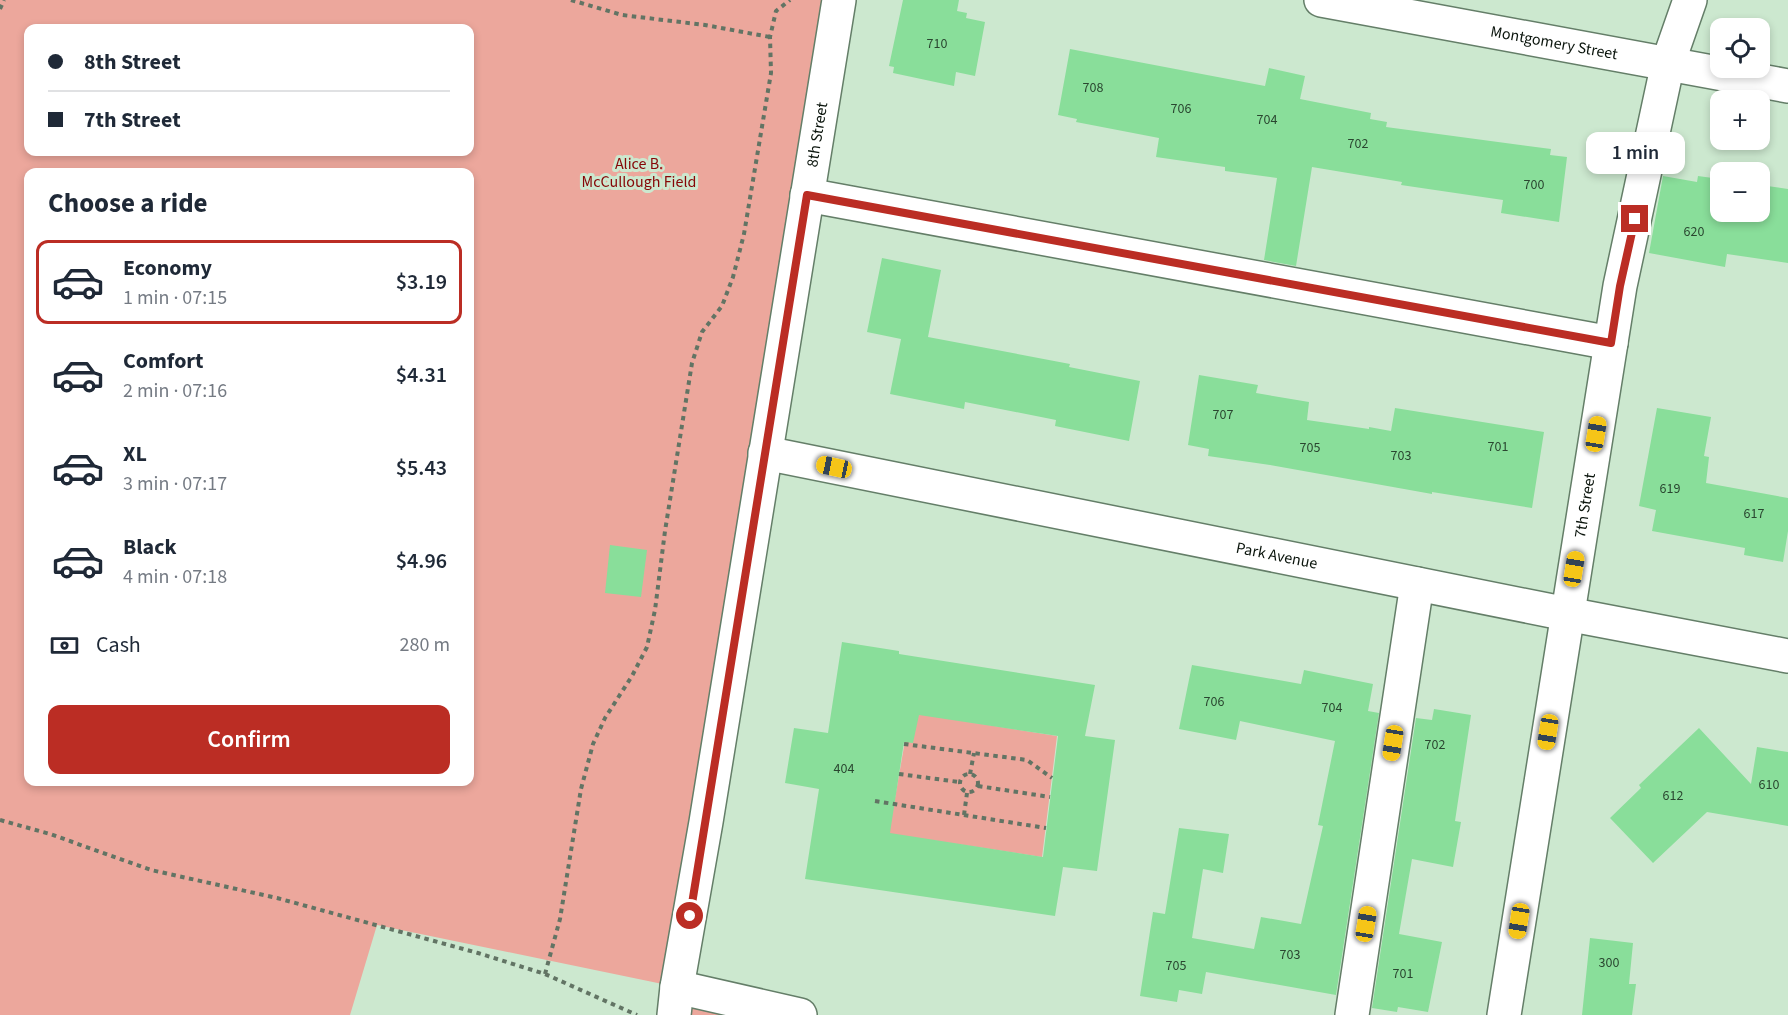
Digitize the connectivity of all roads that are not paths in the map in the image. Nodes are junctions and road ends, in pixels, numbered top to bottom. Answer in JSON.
{"nodes":[{"id":1,"x":839,"y":0,"type":"edge"},
{"id":2,"x":1322,"y":0,"type":"edge"},
{"id":3,"x":1690,"y":0,"type":"edge"},
{"id":4,"x":1668,"y":63,"type":"junction"},
{"id":5,"x":1788,"y":86,"type":"edge"},
{"id":6,"x":807,"y":195,"type":"junction"},
{"id":7,"x":1611,"y":343,"type":"junction"},
{"id":8,"x":765,"y":453,"type":"junction"},
{"id":9,"x":1418,"y":584,"type":"junction"},
{"id":10,"x":1567,"y":614,"type":"junction"},
{"id":11,"x":1788,"y":656,"type":"edge"},
{"id":12,"x":676,"y":1001,"type":"edge"},
{"id":13,"x":800,"y":1015,"type":"edge"},
{"id":14,"x":1352,"y":1015,"type":"edge"},
{"id":15,"x":1504,"y":1015,"type":"edge"}],
"edges":[{"from":1,"to":6,"type":"street","name":"8th Street"},
{"from":2,"to":4,"type":"street","name":"Montgomery Street"},
{"from":3,"to":4,"type":"street","name":"7th Street"},
{"from":4,"to":5,"type":"street","name":"Montgomery Street"},
{"from":4,"to":7,"type":"street","name":"7th Street"},
{"from":6,"to":7,"type":"street"},
{"from":6,"to":8,"type":"street","name":"8th Street"},
{"from":7,"to":10,"type":"street","name":"7th Street"},
{"from":8,"to":9,"type":"street","name":"Park Avenue"},
{"from":8,"to":12,"type":"street","name":"8th Street"},
{"from":9,"to":10,"type":"street","name":"Park Avenue"},
{"from":9,"to":14,"type":"street"},
{"from":10,"to":11,"type":"street","name":"Park Avenue"},
{"from":10,"to":15,"type":"street","name":"7th Street"},
{"from":12,"to":13,"type":"street"}]}
